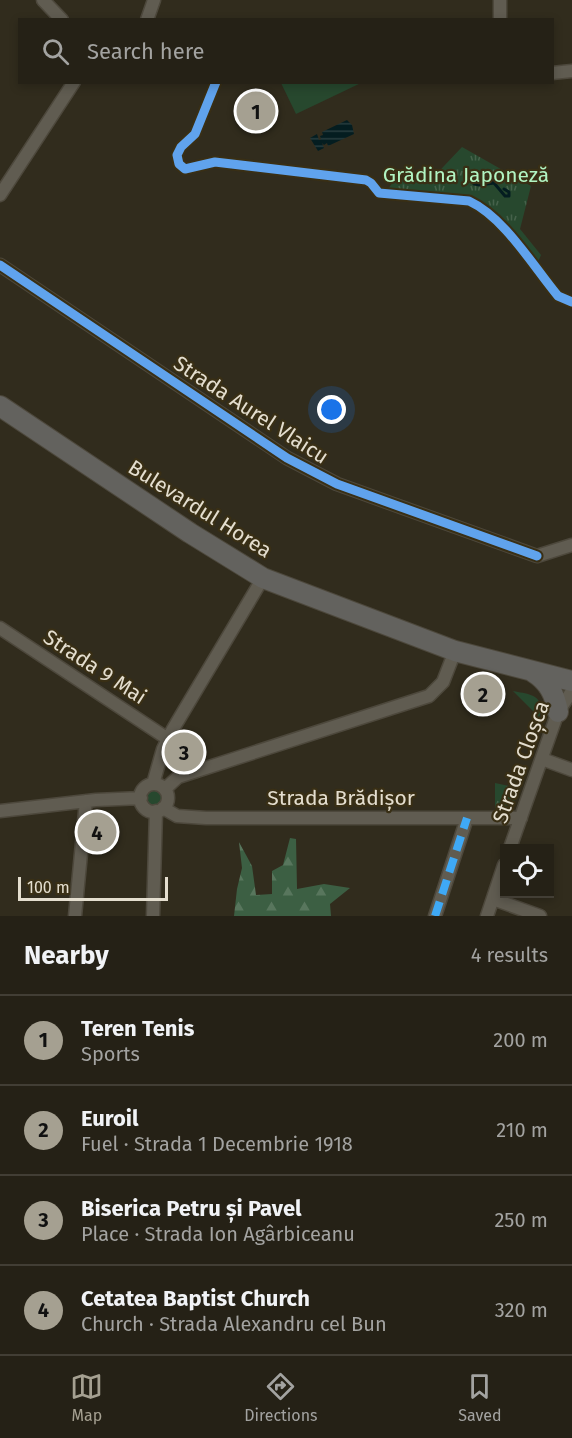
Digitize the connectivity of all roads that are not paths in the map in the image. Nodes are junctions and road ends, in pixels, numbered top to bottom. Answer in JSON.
{"nodes":[{"id":1,"x":43,"y":0,"type":"edge"},
{"id":2,"x":154,"y":0,"type":"edge"},
{"id":3,"x":500,"y":0,"type":"edge"},
{"id":4,"x":60,"y":18,"type":"edge"},
{"id":5,"x":148,"y":18,"type":"edge"},
{"id":6,"x":500,"y":18,"type":"edge"},
{"id":7,"x":572,"y":71,"type":"edge"},
{"id":8,"x":554,"y":73,"type":"edge"},
{"id":9,"x":74,"y":84,"type":"edge"},
{"id":10,"x":0,"y":195,"type":"edge"},
{"id":11,"x":0,"y":265,"type":"edge"},
{"id":12,"x":0,"y":406,"type":"edge"},
{"id":13,"x":572,"y":545,"type":"edge"},
{"id":14,"x":263,"y":578,"type":"junction"},
{"id":15,"x":0,"y":628,"type":"edge"},
{"id":16,"x":455,"y":651,"type":"junction"},
{"id":17,"x":533,"y":672,"type":"junction"},
{"id":18,"x":572,"y":681,"type":"edge"},
{"id":19,"x":572,"y":692,"type":"edge"},
{"id":20,"x":558,"y":712,"type":"junction"},
{"id":21,"x":168,"y":739,"type":"junction"},
{"id":22,"x":542,"y":759,"type":"junction"},
{"id":23,"x":572,"y":770,"type":"edge"},
{"id":24,"x":159,"y":786,"type":"junction"},
{"id":25,"x":141,"y":798,"type":"junction"},
{"id":26,"x":86,"y":801,"type":"junction"},
{"id":27,"x":159,"y":810,"type":"junction"},
{"id":28,"x":0,"y":811,"type":"edge"},
{"id":29,"x":467,"y":818,"type":"junction"},
{"id":30,"x":521,"y":818,"type":"junction"},
{"id":31,"x":512,"y":844,"type":"edge"},
{"id":32,"x":500,"y":877,"type":"edge"},
{"id":33,"x":493,"y":899,"type":"junction"},
{"id":34,"x":75,"y":916,"type":"edge"},
{"id":35,"x":153,"y":916,"type":"edge"},
{"id":36,"x":435,"y":916,"type":"edge"},
{"id":37,"x":487,"y":916,"type":"edge"},
{"id":38,"x":540,"y":916,"type":"edge"}],
"edges":[{"from":1,"to":4,"type":"street"},
{"from":2,"to":5,"type":"street"},
{"from":3,"to":6,"type":"street"},
{"from":7,"to":8,"type":"street"},
{"from":9,"to":10,"type":"street"},
{"from":11,"to":13,"type":"street","name":"Strada Aurel Vlaicu"},
{"from":12,"to":14,"type":"main road","name":"Bulevardul Horea"},
{"from":14,"to":16,"type":"main road","name":"Bulevardul Horea"},
{"from":14,"to":21,"type":"street"},
{"from":15,"to":21,"type":"street","name":"Strada 9 Mai"},
{"from":16,"to":17,"type":"main road","name":"Bulevardul Horea"},
{"from":16,"to":24,"type":"street"},
{"from":17,"to":18,"type":"main road","name":"Bulevardul Horea"},
{"from":17,"to":20,"type":"main road"},
{"from":19,"to":20,"type":"street","name":"Strada Cloșca"},
{"from":20,"to":22,"type":"street","name":"Strada Cloșca"},
{"from":21,"to":24,"type":"street"},
{"from":22,"to":23,"type":"street"},
{"from":22,"to":30,"type":"street","name":"Strada Cloșca"},
{"from":24,"to":25,"type":"street"},
{"from":24,"to":27,"type":"street"},
{"from":25,"to":26,"type":"street"},
{"from":25,"to":27,"type":"street"},
{"from":26,"to":28,"type":"street"},
{"from":26,"to":34,"type":"street"},
{"from":27,"to":29,"type":"street","name":"Strada Brădișor"},
{"from":27,"to":35,"type":"street"},
{"from":29,"to":30,"type":"street","name":"Strada Brădișor"},
{"from":29,"to":36,"type":"street"},
{"from":30,"to":31,"type":"street","name":"Strada Cloșca"},
{"from":32,"to":33,"type":"street"},
{"from":33,"to":37,"type":"street"},
{"from":33,"to":38,"type":"street"}]}
